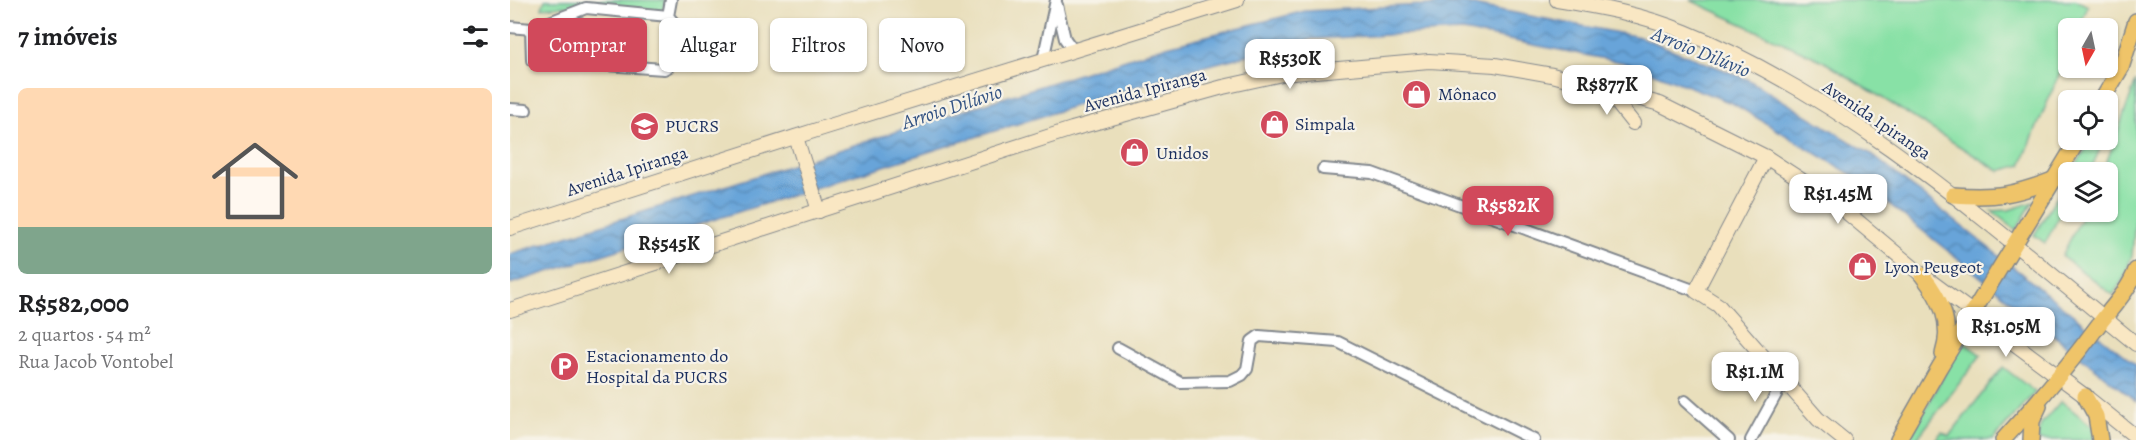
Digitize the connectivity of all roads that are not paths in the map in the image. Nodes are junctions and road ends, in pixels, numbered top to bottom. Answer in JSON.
{"nodes":[{"id":1,"x":671,"y":0,"type":"edge"},
{"id":2,"x":1237,"y":0,"type":"edge"},
{"id":3,"x":1557,"y":0,"type":"edge"},
{"id":4,"x":1056,"y":1,"type":"edge"},
{"id":5,"x":668,"y":16,"type":"junction"},
{"id":6,"x":561,"y":18,"type":"edge"},
{"id":7,"x":2136,"y":21,"type":"edge"},
{"id":8,"x":510,"y":27,"type":"edge"},
{"id":9,"x":528,"y":29,"type":"edge"},
{"id":10,"x":1074,"y":51,"type":"junction"},
{"id":11,"x":1043,"y":60,"type":"junction"},
{"id":12,"x":647,"y":68,"type":"edge"},
{"id":13,"x":1606,"y":89,"type":"junction"},
{"id":14,"x":2108,"y":90,"type":"edge"},
{"id":15,"x":510,"y":109,"type":"edge"},
{"id":16,"x":526,"y":110,"type":"dead end"},
{"id":17,"x":1674,"y":110,"type":"junction"},
{"id":18,"x":1657,"y":117,"type":"dead end"},
{"id":19,"x":1633,"y":123,"type":"dead end"},
{"id":20,"x":796,"y":137,"type":"junction"},
{"id":21,"x":2072,"y":150,"type":"edge"},
{"id":22,"x":1766,"y":157,"type":"junction"},
{"id":23,"x":1323,"y":170,"type":"dead end"},
{"id":24,"x":2055,"y":179,"type":"junction"},
{"id":25,"x":1953,"y":195,"type":"junction"},
{"id":26,"x":819,"y":212,"type":"junction"},
{"id":27,"x":510,"y":228,"type":"edge"},
{"id":28,"x":2010,"y":252,"type":"junction"},
{"id":29,"x":2136,"y":270,"type":"edge"},
{"id":30,"x":1922,"y":275,"type":"junction"},
{"id":31,"x":2136,"y":289,"type":"edge"},
{"id":32,"x":1696,"y":291,"type":"junction"},
{"id":33,"x":2117,"y":303,"type":"junction"},
{"id":34,"x":510,"y":310,"type":"edge"},
{"id":35,"x":1972,"y":313,"type":"junction"},
{"id":36,"x":2101,"y":323,"type":"junction"},
{"id":37,"x":2136,"y":344,"type":"edge"},
{"id":38,"x":1118,"y":348,"type":"dead end"},
{"id":39,"x":1939,"y":368,"type":"junction"},
{"id":40,"x":2059,"y":377,"type":"junction"},
{"id":41,"x":1784,"y":380,"type":"junction"},
{"id":42,"x":2046,"y":393,"type":"junction"},
{"id":43,"x":2085,"y":396,"type":"junction"},
{"id":44,"x":1685,"y":401,"type":"dead end"},
{"id":45,"x":1520,"y":437,"type":"edge"},
{"id":46,"x":2136,"y":437,"type":"edge"},
{"id":47,"x":1534,"y":440,"type":"edge"},
{"id":48,"x":1729,"y":440,"type":"edge"},
{"id":49,"x":1750,"y":440,"type":"edge"},
{"id":50,"x":1844,"y":440,"type":"edge"},
{"id":51,"x":1898,"y":440,"type":"edge"},
{"id":52,"x":2003,"y":440,"type":"edge"},
{"id":53,"x":2031,"y":440,"type":"edge"},
{"id":54,"x":2100,"y":440,"type":"edge"}],
"edges":[{"from":1,"to":5,"type":"street"},
{"from":2,"to":10,"type":"main road","name":"Avenida Ipiranga"},
{"from":3,"to":25,"type":"main road","name":"Avenida Ipiranga"},
{"from":4,"to":10,"type":"street"},
{"from":4,"to":11,"type":"street"},
{"from":5,"to":6,"type":"street"},
{"from":5,"to":12,"type":"street"},
{"from":7,"to":14,"type":"main road"},
{"from":8,"to":9,"type":"street"},
{"from":10,"to":11,"type":"main road","name":"Avenida Ipiranga"},
{"from":11,"to":20,"type":"main road","name":"Avenida Ipiranga"},
{"from":13,"to":17,"type":"main road","name":"Avenida Ipiranga"},
{"from":13,"to":19,"type":"main road"},
{"from":13,"to":26,"type":"main road","name":"Avenida Ipiranga"},
{"from":15,"to":16,"type":"street"},
{"from":17,"to":18,"type":"main road"},
{"from":17,"to":22,"type":"main road","name":"Avenida Ipiranga"},
{"from":20,"to":26,"type":"main road"},
{"from":20,"to":27,"type":"main road","name":"Avenida Ipiranga"},
{"from":21,"to":24,"type":"main road"},
{"from":22,"to":30,"type":"main road","name":"Avenida Ipiranga"},
{"from":22,"to":32,"type":"main road"},
{"from":23,"to":32,"type":"street"},
{"from":24,"to":25,"type":"main road"},
{"from":24,"to":28,"type":"main road"},
{"from":25,"to":28,"type":"main road","name":"Avenida Ipiranga"},
{"from":26,"to":34,"type":"main road","name":"Avenida Ipiranga"},
{"from":28,"to":35,"type":"main road"},
{"from":28,"to":36,"type":"main road","name":"Avenida Ipiranga"},
{"from":29,"to":33,"type":"main road"},
{"from":30,"to":35,"type":"main road","name":"Avenida Ipiranga"},
{"from":30,"to":39,"type":"main road"},
{"from":31,"to":33,"type":"main road"},
{"from":32,"to":41,"type":"main road"},
{"from":33,"to":36,"type":"main road"},
{"from":35,"to":39,"type":"main road"},
{"from":35,"to":40,"type":"main road","name":"Avenida Ipiranga"},
{"from":36,"to":37,"type":"main road","name":"Avenida Ipiranga"},
{"from":36,"to":40,"type":"main road"},
{"from":38,"to":45,"type":"street"},
{"from":39,"to":51,"type":"main road"},
{"from":40,"to":42,"type":"main road"},
{"from":40,"to":43,"type":"main road","name":"Avenida Ipiranga"},
{"from":41,"to":49,"type":"street"},
{"from":41,"to":50,"type":"main road"},
{"from":42,"to":52,"type":"main road"},
{"from":42,"to":53,"type":"main road"},
{"from":43,"to":46,"type":"main road","name":"Avenida Ipiranga"},
{"from":43,"to":54,"type":"main road"},
{"from":44,"to":48,"type":"street"},
{"from":45,"to":47,"type":"street"}]}
